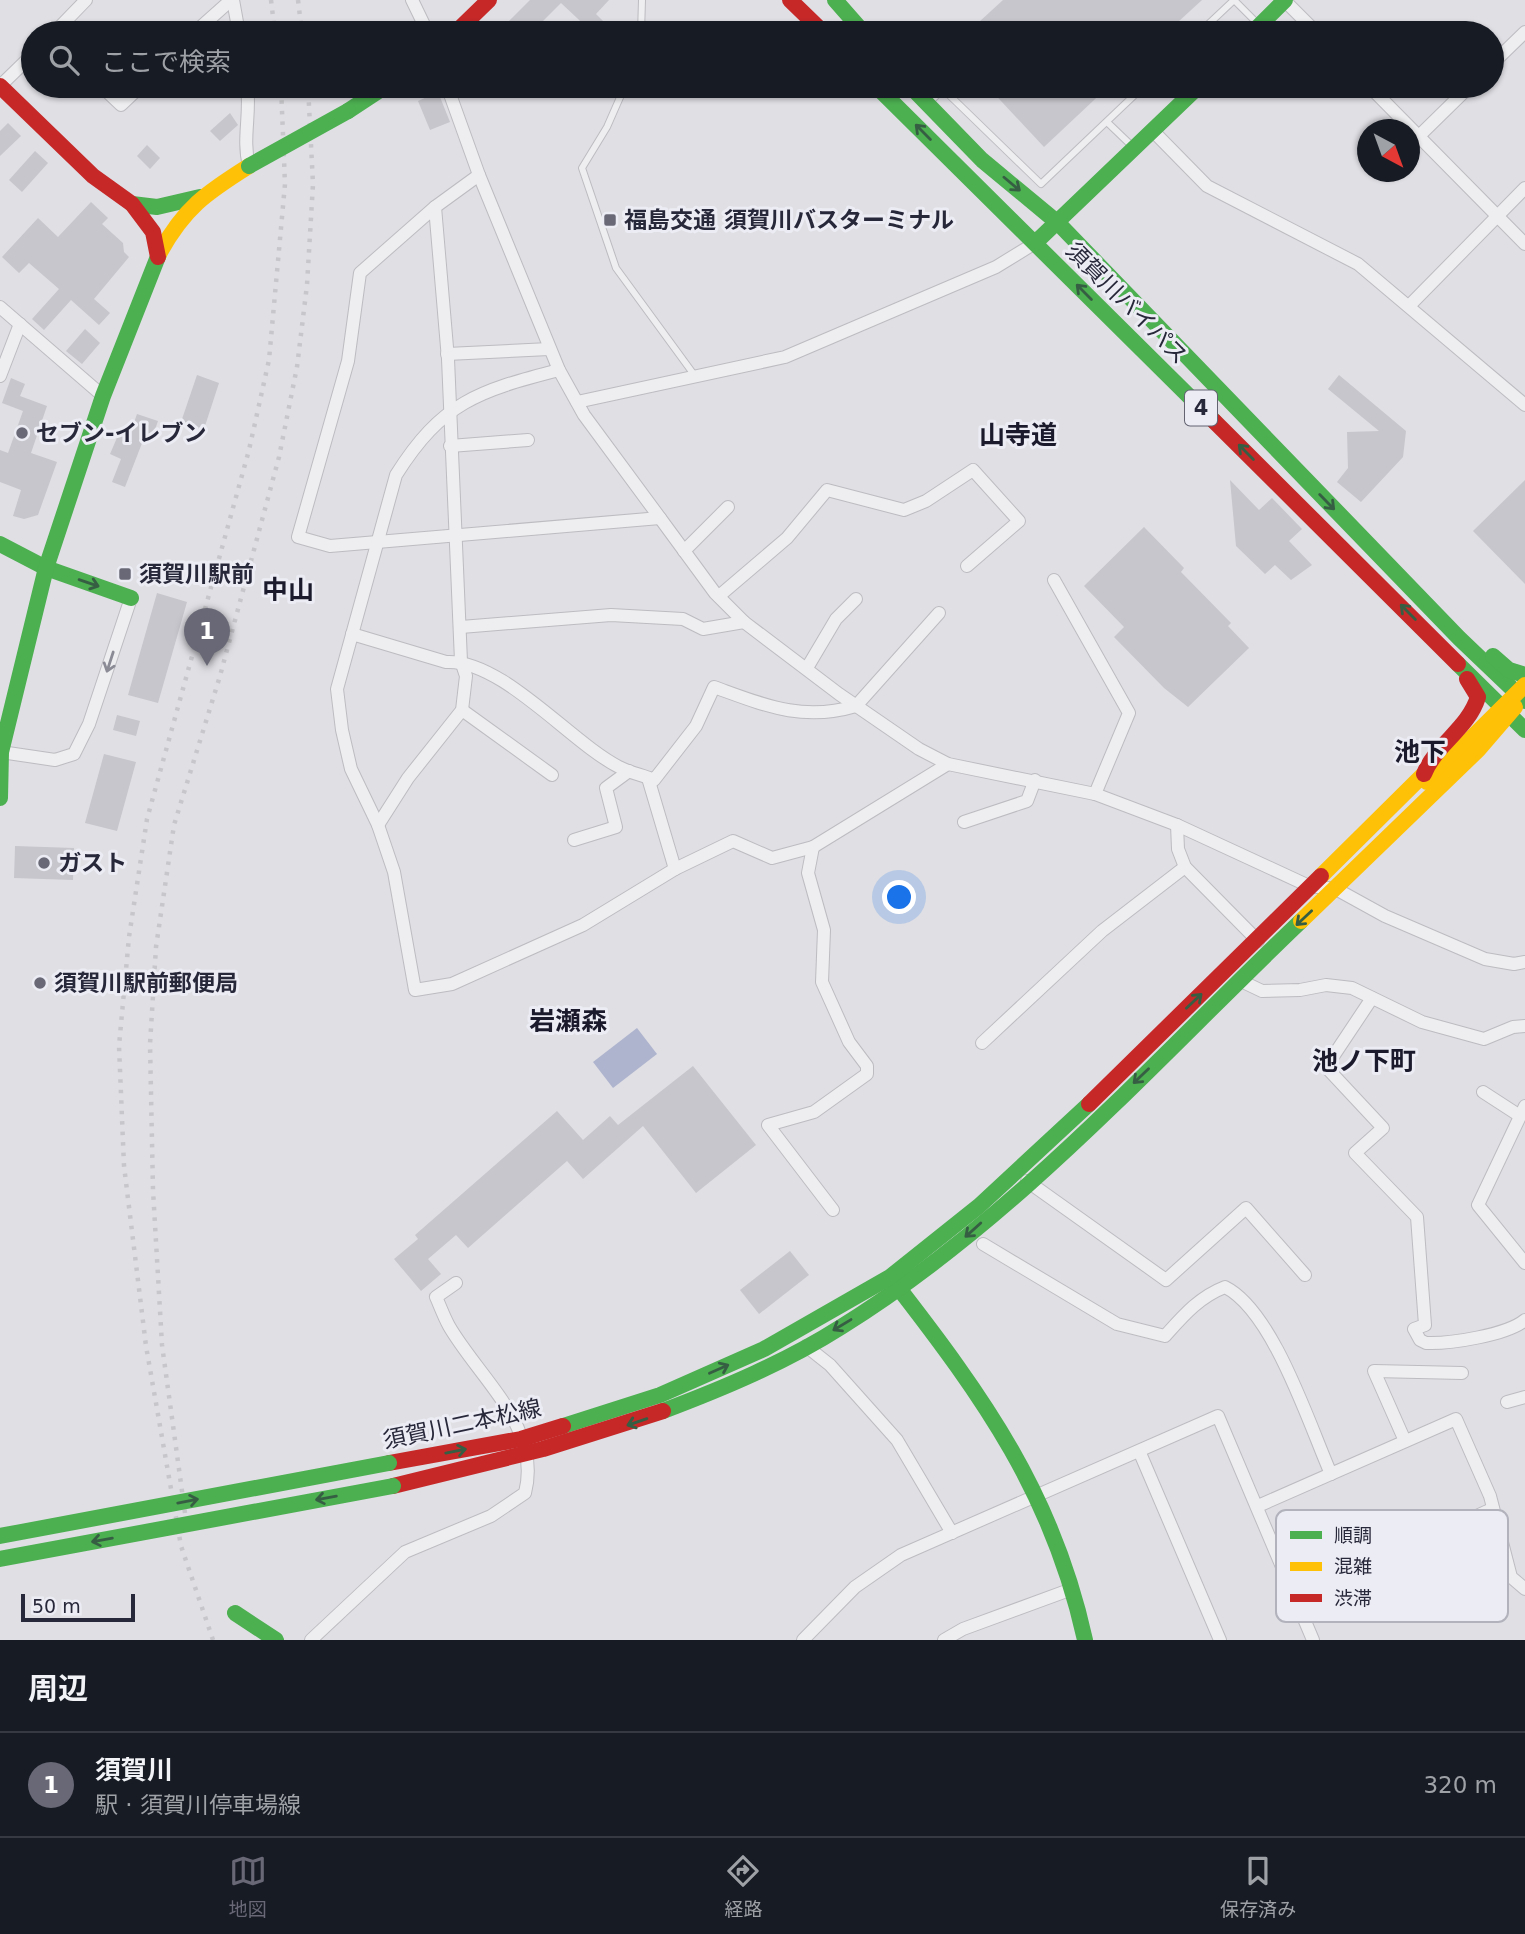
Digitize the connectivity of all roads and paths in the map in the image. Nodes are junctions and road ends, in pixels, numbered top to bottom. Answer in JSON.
{"nodes":[{"id":1,"x":86,"y":0,"type":"edge"},
{"id":2,"x":232,"y":0,"type":"edge"},
{"id":3,"x":412,"y":0,"type":"edge"},
{"id":4,"x":489,"y":0,"type":"edge"},
{"id":5,"x":642,"y":0,"type":"edge"},
{"id":6,"x":790,"y":0,"type":"edge"},
{"id":7,"x":835,"y":0,"type":"edge"},
{"id":8,"x":1234,"y":0,"type":"edge"},
{"id":9,"x":1285,"y":0,"type":"edge"},
{"id":10,"x":66,"y":21,"type":"edge"},
{"id":11,"x":208,"y":21,"type":"edge"},
{"id":12,"x":236,"y":21,"type":"edge"},
{"id":13,"x":422,"y":21,"type":"edge"},
{"id":14,"x":467,"y":21,"type":"edge"},
{"id":15,"x":641,"y":21,"type":"edge"},
{"id":16,"x":812,"y":21,"type":"edge"},
{"id":17,"x":853,"y":21,"type":"edge"},
{"id":18,"x":1212,"y":21,"type":"edge"},
{"id":19,"x":1250,"y":21,"type":"edge"},
{"id":20,"x":1264,"y":21,"type":"edge"},
{"id":21,"x":1305,"y":21,"type":"edge"},
{"id":22,"x":1525,"y":32,"type":"edge"},
{"id":23,"x":1504,"y":52,"type":"edge"},
{"id":24,"x":21,"y":66,"type":"edge"},
{"id":25,"x":0,"y":86,"type":"edge"},
{"id":26,"x":114,"y":98,"type":"edge"},
{"id":27,"x":128,"y":98,"type":"edge"},
{"id":28,"x":249,"y":98,"type":"edge"},
{"id":29,"x":368,"y":98,"type":"edge"},
{"id":30,"x":451,"y":98,"type":"edge"},
{"id":31,"x":620,"y":98,"type":"edge"},
{"id":32,"x":888,"y":98,"type":"edge"},
{"id":33,"x":921,"y":98,"type":"edge"},
{"id":34,"x":934,"y":98,"type":"edge"},
{"id":35,"x":952,"y":98,"type":"edge"},
{"id":36,"x":1132,"y":98,"type":"edge"},
{"id":37,"x":1187,"y":98,"type":"edge"},
{"id":38,"x":1381,"y":98,"type":"edge"},
{"id":39,"x":1458,"y":98,"type":"edge"},
{"id":40,"x":927,"y":105,"type":"junction"},
{"id":41,"x":1402,"y":119,"type":"edge"},
{"id":42,"x":1107,"y":122,"type":"junction"},
{"id":43,"x":1153,"y":131,"type":"junction"},
{"id":44,"x":1420,"y":135,"type":"edge"},
{"id":45,"x":1420,"y":137,"type":"edge"},
{"id":46,"x":998,"y":143,"type":"junction"},
{"id":47,"x":1135,"y":150,"type":"junction"},
{"id":48,"x":982,"y":160,"type":"junction"},
{"id":49,"x":249,"y":166,"type":"junction"},
{"id":50,"x":479,"y":175,"type":"junction"},
{"id":51,"x":1525,"y":188,"type":"edge"},
{"id":52,"x":200,"y":197,"type":"junction"},
{"id":53,"x":132,"y":205,"type":"junction"},
{"id":54,"x":435,"y":207,"type":"junction"},
{"id":55,"x":1499,"y":217,"type":"junction"},
{"id":56,"x":1058,"y":223,"type":"junction"},
{"id":57,"x":1035,"y":243,"type":"junction"},
{"id":58,"x":1525,"y":244,"type":"edge"},
{"id":59,"x":158,"y":257,"type":"junction"},
{"id":60,"x":1409,"y":306,"type":"junction"},
{"id":61,"x":0,"y":307,"type":"edge"},
{"id":62,"x":20,"y":324,"type":"junction"},
{"id":63,"x":549,"y":349,"type":"junction"},
{"id":64,"x":447,"y":354,"type":"junction"},
{"id":65,"x":559,"y":370,"type":"junction"},
{"id":66,"x":0,"y":376,"type":"edge"},
{"id":67,"x":695,"y":376,"type":"junction"},
{"id":68,"x":103,"y":396,"type":"junction"},
{"id":69,"x":577,"y":402,"type":"junction"},
{"id":70,"x":1525,"y":405,"type":"edge"},
{"id":71,"x":449,"y":412,"type":"junction"},
{"id":72,"x":528,"y":440,"type":"dead end"},
{"id":73,"x":450,"y":446,"type":"junction"},
{"id":74,"x":728,"y":507,"type":"dead end"},
{"id":75,"x":660,"y":518,"type":"junction"},
{"id":76,"x":454,"y":536,"type":"junction"},
{"id":77,"x":377,"y":542,"type":"junction"},
{"id":78,"x":0,"y":544,"type":"edge"},
{"id":79,"x":684,"y":551,"type":"junction"},
{"id":80,"x":967,"y":566,"type":"dead end"},
{"id":81,"x":46,"y":568,"type":"junction"},
{"id":82,"x":1054,"y":580,"type":"dead end"},
{"id":83,"x":719,"y":596,"type":"junction"},
{"id":84,"x":131,"y":597,"type":"joint"},
{"id":85,"x":856,"y":599,"type":"dead end"},
{"id":86,"x":939,"y":613,"type":"dead end"},
{"id":87,"x":744,"y":622,"type":"junction"},
{"id":88,"x":1444,"y":623,"type":"junction"},
{"id":89,"x":461,"y":627,"type":"junction"},
{"id":90,"x":352,"y":634,"type":"junction"},
{"id":91,"x":1431,"y":635,"type":"junction"},
{"id":92,"x":461,"y":661,"type":"junction"},
{"id":93,"x":807,"y":668,"type":"junction"},
{"id":94,"x":1525,"y":675,"type":"edge"},
{"id":95,"x":1513,"y":701,"type":"edge"},
{"id":96,"x":856,"y":706,"type":"junction"},
{"id":97,"x":462,"y":710,"type":"junction"},
{"id":98,"x":1525,"y":730,"type":"edge"},
{"id":99,"x":1525,"y":736,"type":"edge"},
{"id":100,"x":1478,"y":750,"type":"junction"},
{"id":101,"x":1,"y":751,"type":"edge"},
{"id":102,"x":948,"y":764,"type":"junction"},
{"id":103,"x":629,"y":771,"type":"junction"},
{"id":104,"x":1424,"y":774,"type":"junction"},
{"id":105,"x":552,"y":775,"type":"dead end"},
{"id":106,"x":648,"y":778,"type":"junction"},
{"id":107,"x":1035,"y":780,"type":"junction"},
{"id":108,"x":1096,"y":793,"type":"junction"},
{"id":109,"x":0,"y":799,"type":"edge"},
{"id":110,"x":964,"y":822,"type":"dead end"},
{"id":111,"x":378,"y":825,"type":"junction"},
{"id":112,"x":1177,"y":825,"type":"junction"},
{"id":113,"x":574,"y":840,"type":"dead end"},
{"id":114,"x":813,"y":847,"type":"junction"},
{"id":115,"x":1185,"y":867,"type":"junction"},
{"id":116,"x":675,"y":869,"type":"junction"},
{"id":117,"x":1309,"y":886,"type":"junction"},
{"id":118,"x":1336,"y":888,"type":"junction"},
{"id":119,"x":1258,"y":941,"type":"junction"},
{"id":120,"x":1525,"y":962,"type":"edge"},
{"id":121,"x":1239,"y":980,"type":"junction"},
{"id":122,"x":1372,"y":998,"type":"junction"},
{"id":123,"x":1525,"y":1026,"type":"edge"},
{"id":124,"x":982,"y":1043,"type":"dead end"},
{"id":125,"x":1483,"y":1092,"type":"dead end"},
{"id":126,"x":1523,"y":1111,"type":"edge"},
{"id":127,"x":1027,"y":1181,"type":"junction"},
{"id":128,"x":834,"y":1210,"type":"dead end"},
{"id":129,"x":983,"y":1244,"type":"dead end"},
{"id":130,"x":1525,"y":1263,"type":"edge"},
{"id":131,"x":1305,"y":1275,"type":"dead end"},
{"id":132,"x":890,"y":1277,"type":"junction"},
{"id":133,"x":456,"y":1283,"type":"dead end"},
{"id":134,"x":900,"y":1290,"type":"junction"},
{"id":135,"x":1525,"y":1320,"type":"edge"},
{"id":136,"x":806,"y":1346,"type":"junction"},
{"id":137,"x":1462,"y":1373,"type":"dead end"},
{"id":138,"x":1525,"y":1397,"type":"edge"},
{"id":139,"x":1507,"y":1402,"type":"dead end"},
{"id":140,"x":521,"y":1439,"type":"junction"},
{"id":141,"x":1405,"y":1441,"type":"junction"},
{"id":142,"x":1140,"y":1453,"type":"junction"},
{"id":143,"x":528,"y":1456,"type":"junction"},
{"id":144,"x":1331,"y":1474,"type":"junction"},
{"id":145,"x":1039,"y":1495,"type":"junction"},
{"id":146,"x":1258,"y":1506,"type":"junction"},
{"id":147,"x":1492,"y":1509,"type":"edge"},
{"id":148,"x":952,"y":1533,"type":"junction"},
{"id":149,"x":0,"y":1535,"type":"edge"},
{"id":150,"x":1276,"y":1550,"type":"edge"},
{"id":151,"x":0,"y":1559,"type":"edge"},
{"id":152,"x":1508,"y":1566,"type":"edge"},
{"id":153,"x":1525,"y":1588,"type":"edge"},
{"id":154,"x":1072,"y":1589,"type":"junction"},
{"id":155,"x":235,"y":1613,"type":"dead end"},
{"id":156,"x":1306,"y":1622,"type":"edge"},
{"id":157,"x":276,"y":1640,"type":"edge"},
{"id":158,"x":311,"y":1640,"type":"edge"},
{"id":159,"x":803,"y":1640,"type":"edge"},
{"id":160,"x":944,"y":1640,"type":"edge"},
{"id":161,"x":1085,"y":1640,"type":"edge"},
{"id":162,"x":1220,"y":1640,"type":"edge"},
{"id":163,"x":1313,"y":1640,"type":"edge"}],
"edges":[{"from":1,"to":10,"type":"street"},
{"from":2,"to":11,"type":"street"},
{"from":2,"to":12,"type":"street"},
{"from":3,"to":13,"type":"street"},
{"from":4,"to":14,"type":"main road"},
{"from":5,"to":15,"type":"lane"},
{"from":6,"to":16,"type":"main road"},
{"from":7,"to":17,"type":"main road"},
{"from":8,"to":18,"type":"lane"},
{"from":8,"to":19,"type":"lane"},
{"from":9,"to":20,"type":"main road"},
{"from":9,"to":21,"type":"street"},
{"from":22,"to":23,"type":"street"},
{"from":24,"to":25,"type":"street"},
{"from":25,"to":53,"type":"main road"},
{"from":26,"to":27,"type":"street"},
{"from":28,"to":49,"type":"street"},
{"from":29,"to":49,"type":"main road","bridge":true},
{"from":30,"to":50,"type":"street"},
{"from":31,"to":67,"type":"lane"},
{"from":57,"to":32,"type":"main road","name":"須賀川バイパス","number":"4","one_way":true},
{"from":33,"to":40,"type":"main road","name":"須賀川バイパス","number":"4"},
{"from":34,"to":40,"type":"lane"},
{"from":35,"to":46,"type":"lane"},
{"from":36,"to":42,"type":"lane"},
{"from":37,"to":43,"type":"main road"},
{"from":38,"to":41,"type":"street"},
{"from":39,"to":44,"type":"street"},
{"from":40,"to":48,"type":"main road","name":"須賀川バイパス","number":"4"},
{"from":42,"to":46,"type":"lane"},
{"from":42,"to":47,"type":"lane"},
{"from":43,"to":47,"type":"main road"},
{"from":43,"to":60,"type":"street"},
{"from":45,"to":55,"type":"street"},
{"from":46,"to":48,"type":"lane"},
{"from":47,"to":56,"type":"main road"},
{"from":48,"to":56,"type":"main road","name":"須賀川バイパス","number":"4","one_way":true},
{"from":49,"to":52,"type":"main road"},
{"from":50,"to":54,"type":"street"},
{"from":50,"to":63,"type":"street"},
{"from":51,"to":55,"type":"street"},
{"from":52,"to":53,"type":"main road"},
{"from":52,"to":59,"type":"main road"},
{"from":53,"to":59,"type":"main road"},
{"from":54,"to":64,"type":"street"},
{"from":54,"to":77,"type":"street"},
{"from":55,"to":58,"type":"street"},
{"from":55,"to":60,"type":"street"},
{"from":56,"to":57,"type":"main road"},
{"from":56,"to":88,"type":"main road","name":"須賀川バイパス","number":"4","one_way":true},
{"from":57,"to":67,"type":"street"},
{"from":91,"to":57,"type":"main road","name":"須賀川バイパス","number":"4","one_way":true},
{"from":59,"to":68,"type":"main road"},
{"from":60,"to":70,"type":"street"},
{"from":61,"to":62,"type":"street"},
{"from":62,"to":66,"type":"street"},
{"from":62,"to":68,"type":"street"},
{"from":63,"to":64,"type":"street"},
{"from":63,"to":65,"type":"street"},
{"from":64,"to":71,"type":"street"},
{"from":65,"to":69,"type":"street"},
{"from":65,"to":71,"type":"street"},
{"from":67,"to":69,"type":"street"},
{"from":68,"to":81,"type":"main road"},
{"from":69,"to":75,"type":"street"},
{"from":71,"to":73,"type":"street"},
{"from":71,"to":77,"type":"street"},
{"from":72,"to":73,"type":"street"},
{"from":73,"to":76,"type":"street"},
{"from":74,"to":79,"type":"street"},
{"from":75,"to":76,"type":"street"},
{"from":75,"to":79,"type":"street"},
{"from":76,"to":77,"type":"street"},
{"from":76,"to":89,"type":"street"},
{"from":77,"to":90,"type":"street"},
{"from":78,"to":81,"type":"main road"},
{"from":79,"to":83,"type":"street"},
{"from":80,"to":83,"type":"street"},
{"from":81,"to":84,"type":"main road","one_way":true},
{"from":81,"to":101,"type":"main road"},
{"from":82,"to":108,"type":"street"},
{"from":83,"to":87,"type":"street"},
{"from":84,"to":101,"type":"street","one_way":true},
{"from":85,"to":93,"type":"street"},
{"from":86,"to":96,"type":"street"},
{"from":87,"to":89,"type":"street"},
{"from":87,"to":93,"type":"street"},
{"from":88,"to":94,"type":"main road"},
{"from":88,"to":95,"type":"main road","name":"須賀川バイパス","number":"4"},
{"from":89,"to":92,"type":"street"},
{"from":90,"to":92,"type":"street"},
{"from":90,"to":111,"type":"street"},
{"from":91,"to":95,"type":"main road","name":"須賀川バイパス","number":"4"},
{"from":91,"to":104,"type":"main road"},
{"from":92,"to":97,"type":"street"},
{"from":92,"to":103,"type":"street"},
{"from":93,"to":96,"type":"street"},
{"from":95,"to":98,"type":"main road","name":"須賀川バイパス","number":"4"},
{"from":95,"to":100,"type":"main road"},
{"from":95,"to":104,"type":"main road"},
{"from":95,"to":117,"type":"main road"},
{"from":96,"to":102,"type":"street"},
{"from":96,"to":106,"type":"street"},
{"from":97,"to":105,"type":"street"},
{"from":97,"to":111,"type":"street"},
{"from":99,"to":100,"type":"main road"},
{"from":100,"to":118,"type":"main road","name":"須賀川二本松線"},
{"from":101,"to":109,"type":"main road"},
{"from":102,"to":107,"type":"street"},
{"from":102,"to":114,"type":"street"},
{"from":103,"to":106,"type":"street"},
{"from":103,"to":113,"type":"street"},
{"from":104,"to":117,"type":"main road"},
{"from":106,"to":116,"type":"street"},
{"from":107,"to":108,"type":"street"},
{"from":107,"to":110,"type":"street"},
{"from":108,"to":112,"type":"street"},
{"from":111,"to":116,"type":"street"},
{"from":112,"to":115,"type":"street"},
{"from":112,"to":117,"type":"street"},
{"from":114,"to":116,"type":"street"},
{"from":114,"to":128,"type":"street"},
{"from":115,"to":119,"type":"street"},
{"from":115,"to":124,"type":"street"},
{"from":117,"to":118,"type":"street"},
{"from":117,"to":119,"type":"main road","name":"須賀川二本松線"},
{"from":118,"to":120,"type":"street"},
{"from":118,"to":121,"type":"main road","name":"須賀川二本松線","one_way":true},
{"from":132,"to":119,"type":"main road","name":"須賀川二本松線","one_way":true},
{"from":121,"to":122,"type":"street"},
{"from":121,"to":127,"type":"main road","name":"須賀川二本松線","one_way":true},
{"from":122,"to":123,"type":"street"},
{"from":122,"to":135,"type":"street"},
{"from":125,"to":126,"type":"street"},
{"from":126,"to":130,"type":"street"},
{"from":127,"to":131,"type":"street"},
{"from":127,"to":134,"type":"main road","name":"須賀川二本松線","one_way":true},
{"from":129,"to":144,"type":"street"},
{"from":132,"to":134,"type":"main road"},
{"from":140,"to":132,"type":"main road","name":"須賀川二本松線","one_way":true},
{"from":133,"to":140,"type":"street"},
{"from":134,"to":136,"type":"main road","name":"須賀川二本松線","one_way":true},
{"from":134,"to":145,"type":"main road"},
{"from":136,"to":143,"type":"main road","name":"須賀川二本松線","one_way":true},
{"from":136,"to":148,"type":"street"},
{"from":137,"to":141,"type":"street"},
{"from":138,"to":139,"type":"street"},
{"from":140,"to":143,"type":"street"},
{"from":149,"to":140,"type":"main road","name":"須賀川二本松線","one_way":true,"bridge":true},
{"from":141,"to":144,"type":"street"},
{"from":141,"to":147,"type":"street"},
{"from":142,"to":145,"type":"street"},
{"from":142,"to":146,"type":"street"},
{"from":142,"to":162,"type":"street"},
{"from":143,"to":151,"type":"main road","name":"須賀川二本松線","one_way":true,"bridge":true},
{"from":143,"to":158,"type":"street"},
{"from":144,"to":146,"type":"street"},
{"from":145,"to":148,"type":"street"},
{"from":145,"to":154,"type":"main road"},
{"from":146,"to":150,"type":"street"},
{"from":148,"to":159,"type":"street"},
{"from":152,"to":153,"type":"street"},
{"from":154,"to":160,"type":"street"},
{"from":154,"to":161,"type":"main road"},
{"from":155,"to":157,"type":"main road"},
{"from":156,"to":163,"type":"street"}]}
